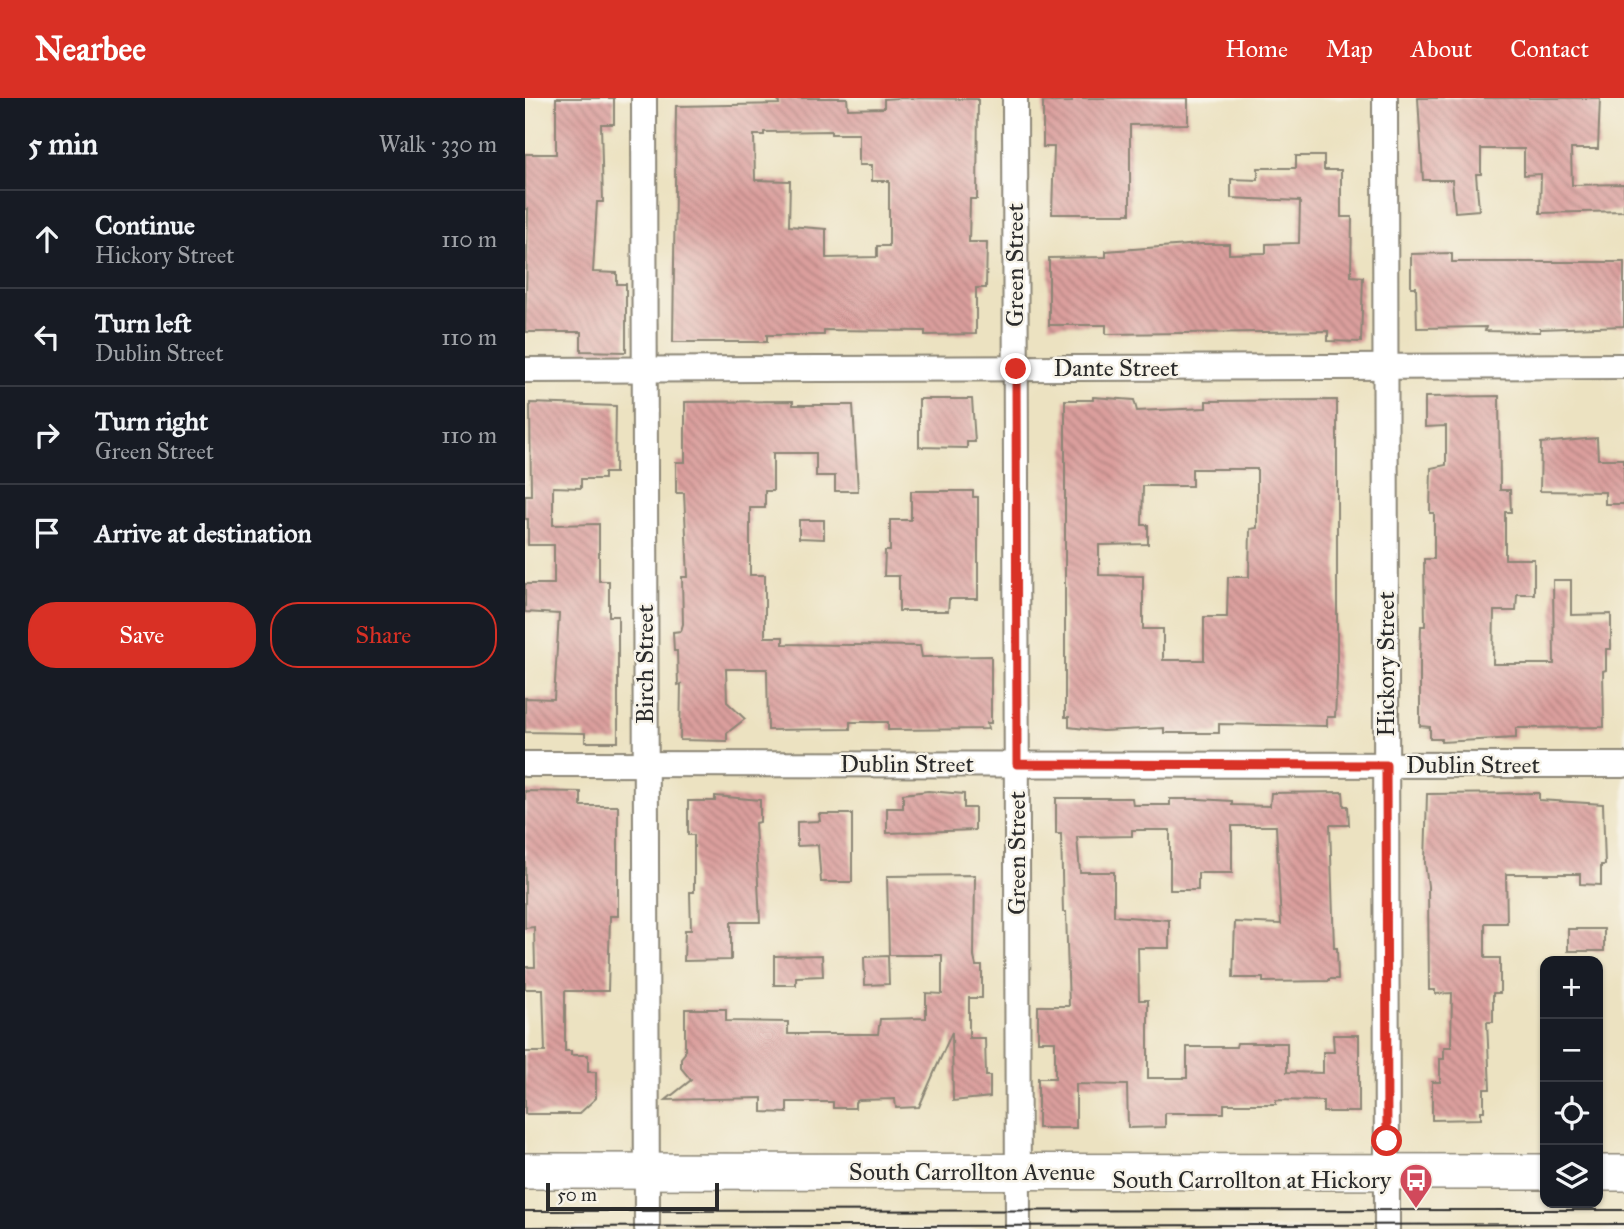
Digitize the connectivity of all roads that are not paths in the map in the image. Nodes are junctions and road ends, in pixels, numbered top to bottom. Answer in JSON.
{"nodes":[{"id":1,"x":644,"y":98,"type":"edge"},
{"id":2,"x":1015,"y":98,"type":"edge"},
{"id":3,"x":1385,"y":98,"type":"edge"},
{"id":4,"x":1624,"y":366,"type":"edge"},
{"id":5,"x":1385,"y":367,"type":"junction"},
{"id":6,"x":1016,"y":369,"type":"junction"},
{"id":7,"x":525,"y":370,"type":"edge"},
{"id":8,"x":645,"y":370,"type":"junction"},
{"id":9,"x":525,"y":764,"type":"edge"},
{"id":10,"x":1017,"y":764,"type":"junction"},
{"id":11,"x":645,"y":765,"type":"junction"},
{"id":12,"x":1386,"y":765,"type":"junction"},
{"id":13,"x":1624,"y":765,"type":"edge"},
{"id":14,"x":525,"y":1171,"type":"edge"},
{"id":15,"x":646,"y":1172,"type":"junction"},
{"id":16,"x":1018,"y":1172,"type":"junction"},
{"id":17,"x":1387,"y":1172,"type":"junction"},
{"id":18,"x":1540,"y":1172,"type":"edge"},
{"id":19,"x":1603,"y":1172,"type":"edge"},
{"id":20,"x":1624,"y":1172,"type":"edge"},
{"id":21,"x":647,"y":1229,"type":"edge"},
{"id":22,"x":1018,"y":1229,"type":"edge"},
{"id":23,"x":1387,"y":1229,"type":"edge"}],
"edges":[{"from":1,"to":8,"type":"street","name":"Birch Street"},
{"from":2,"to":6,"type":"street","name":"Green Street"},
{"from":3,"to":5,"type":"street","name":"Hickory Street"},
{"from":4,"to":5,"type":"street","name":"Dante Street"},
{"from":5,"to":6,"type":"street","name":"Dante Street"},
{"from":5,"to":12,"type":"street","name":"Hickory Street"},
{"from":6,"to":8,"type":"street","name":"Dante Street"},
{"from":6,"to":10,"type":"street","name":"Green Street"},
{"from":7,"to":8,"type":"street","name":"Dante Street"},
{"from":8,"to":11,"type":"street","name":"Birch Street"},
{"from":9,"to":11,"type":"street","name":"Dublin Street"},
{"from":10,"to":11,"type":"street","name":"Dublin Street"},
{"from":10,"to":12,"type":"street","name":"Dublin Street"},
{"from":10,"to":16,"type":"street","name":"Green Street"},
{"from":11,"to":15,"type":"street","name":"Birch Street"},
{"from":12,"to":13,"type":"street","name":"Dublin Street"},
{"from":12,"to":17,"type":"street","name":"Hickory Street"},
{"from":14,"to":15,"type":"main road","name":"South Carrollton Avenue"},
{"from":15,"to":16,"type":"main road","name":"South Carrollton Avenue"},
{"from":15,"to":21,"type":"street","name":"Birch Street"},
{"from":16,"to":17,"type":"main road","name":"South Carrollton Avenue"},
{"from":16,"to":22,"type":"street","name":"Green Street"},
{"from":17,"to":18,"type":"main road","name":"South Carrollton Avenue"},
{"from":17,"to":23,"type":"street","name":"Hickory Street"},
{"from":19,"to":20,"type":"main road"}]}
